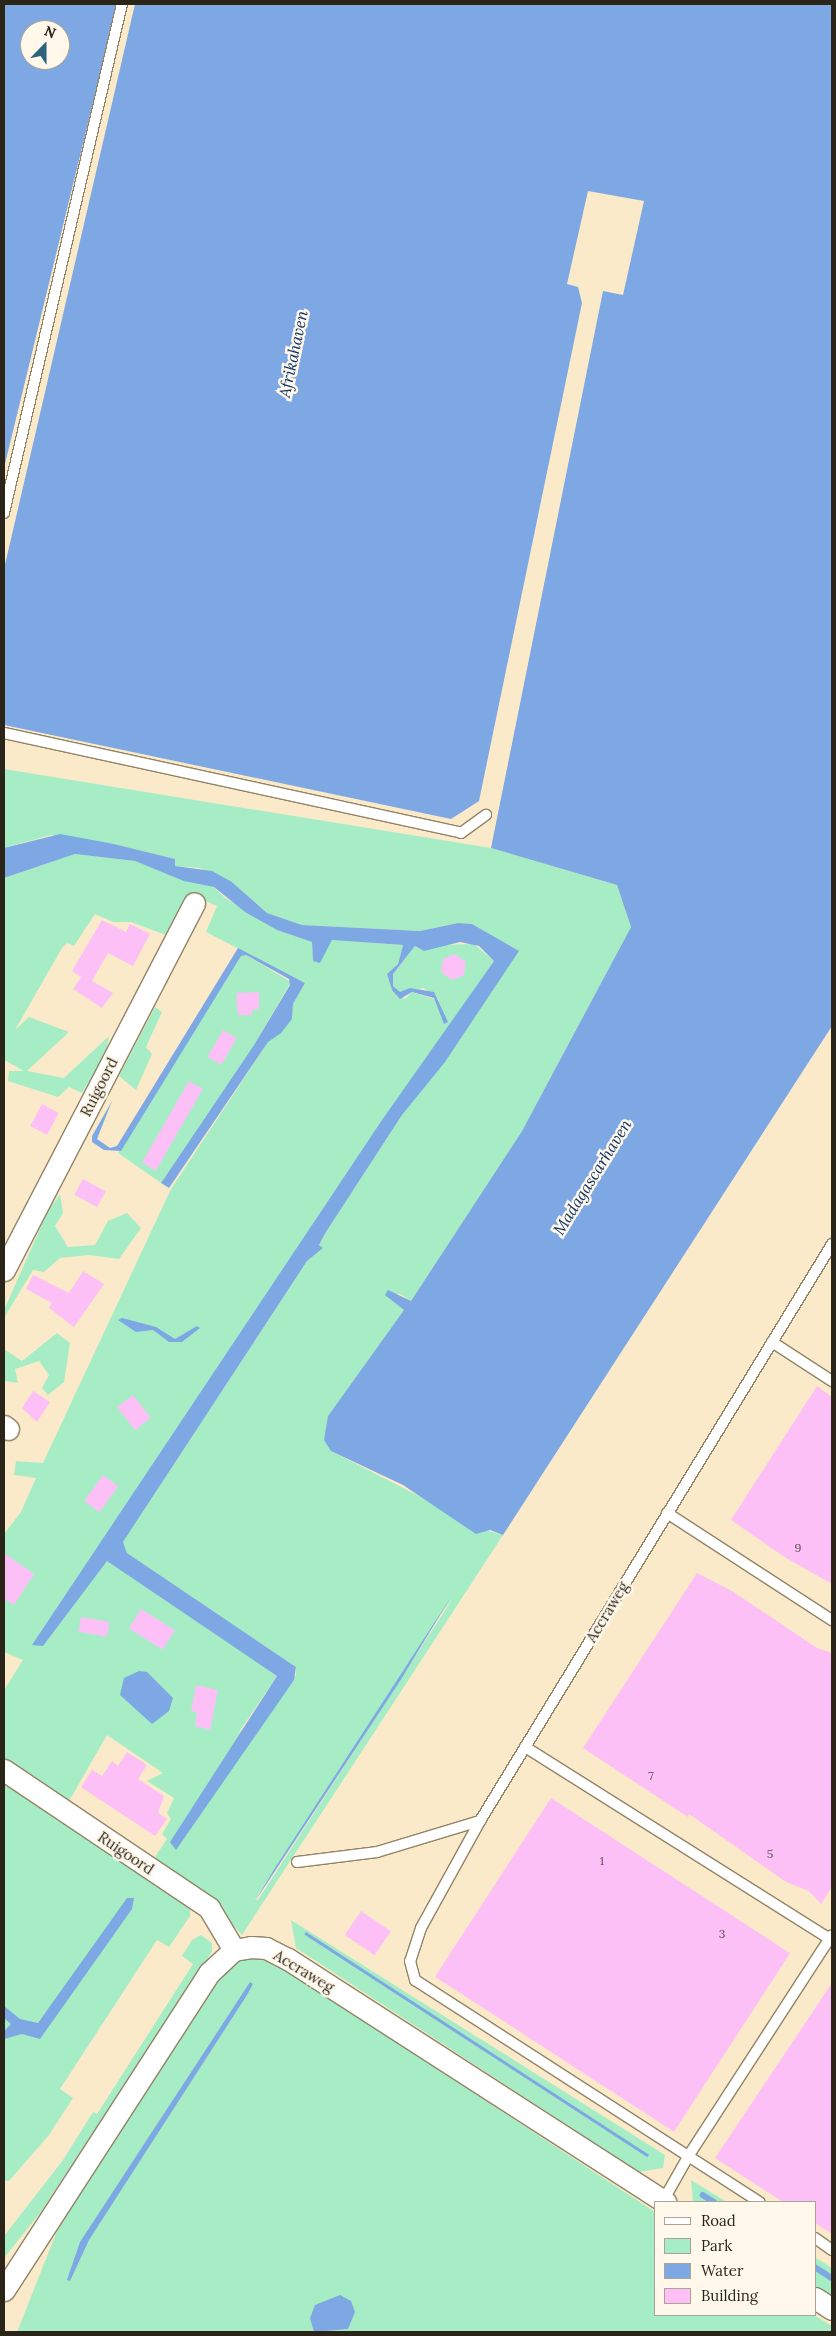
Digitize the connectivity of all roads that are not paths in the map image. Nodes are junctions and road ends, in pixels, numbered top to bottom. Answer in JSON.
{"nodes":[{"id":1,"x":122,"y":4,"type":"edge"},
{"id":2,"x":4,"y":513,"type":"edge"},
{"id":3,"x":4,"y":733,"type":"edge"},
{"id":4,"x":486,"y":815,"type":"dead end"},
{"id":5,"x":194,"y":903,"type":"dead end"},
{"id":6,"x":832,"y":1244,"type":"edge"},
{"id":7,"x":4,"y":1270,"type":"edge"},
{"id":8,"x":772,"y":1342,"type":"junction"},
{"id":9,"x":832,"y":1381,"type":"edge"},
{"id":10,"x":667,"y":1513,"type":"junction"},
{"id":11,"x":832,"y":1620,"type":"edge"},
{"id":12,"x":525,"y":1747,"type":"junction"},
{"id":13,"x":4,"y":1770,"type":"edge"},
{"id":14,"x":480,"y":1821,"type":"junction"},
{"id":15,"x":297,"y":1862,"type":"dead end"},
{"id":16,"x":831,"y":1937,"type":"edge"},
{"id":17,"x":234,"y":1950,"type":"junction"},
{"id":18,"x":689,"y":2155,"type":"junction"},
{"id":19,"x":662,"y":2201,"type":"edge"},
{"id":20,"x":665,"y":2201,"type":"edge"},
{"id":21,"x":758,"y":2201,"type":"edge"},
{"id":22,"x":816,"y":2239,"type":"edge"},
{"id":23,"x":832,"y":2250,"type":"edge"},
{"id":24,"x":4,"y":2290,"type":"edge"},
{"id":25,"x":816,"y":2299,"type":"edge"},
{"id":26,"x":832,"y":2309,"type":"edge"}],
"edges":[{"from":1,"to":2,"type":"lane"},
{"from":3,"to":4,"type":"lane"},
{"from":5,"to":7,"type":"street","name":"Ruigoord"},
{"from":6,"to":8,"type":"lane","name":"Accraweg"},
{"from":8,"to":9,"type":"lane"},
{"from":8,"to":10,"type":"lane","name":"Accraweg"},
{"from":10,"to":11,"type":"lane"},
{"from":10,"to":12,"type":"lane","name":"Accraweg"},
{"from":12,"to":14,"type":"lane","name":"Accraweg"},
{"from":12,"to":16,"type":"lane"},
{"from":13,"to":17,"type":"street","name":"Ruigoord"},
{"from":14,"to":15,"type":"lane"},
{"from":14,"to":18,"type":"lane","name":"Accraweg"},
{"from":16,"to":18,"type":"lane"},
{"from":17,"to":19,"type":"street","name":"Accraweg"},
{"from":17,"to":24,"type":"street"},
{"from":18,"to":20,"type":"lane"},
{"from":18,"to":21,"type":"lane","name":"Accraweg"},
{"from":22,"to":23,"type":"lane"},
{"from":25,"to":26,"type":"street"}]}
